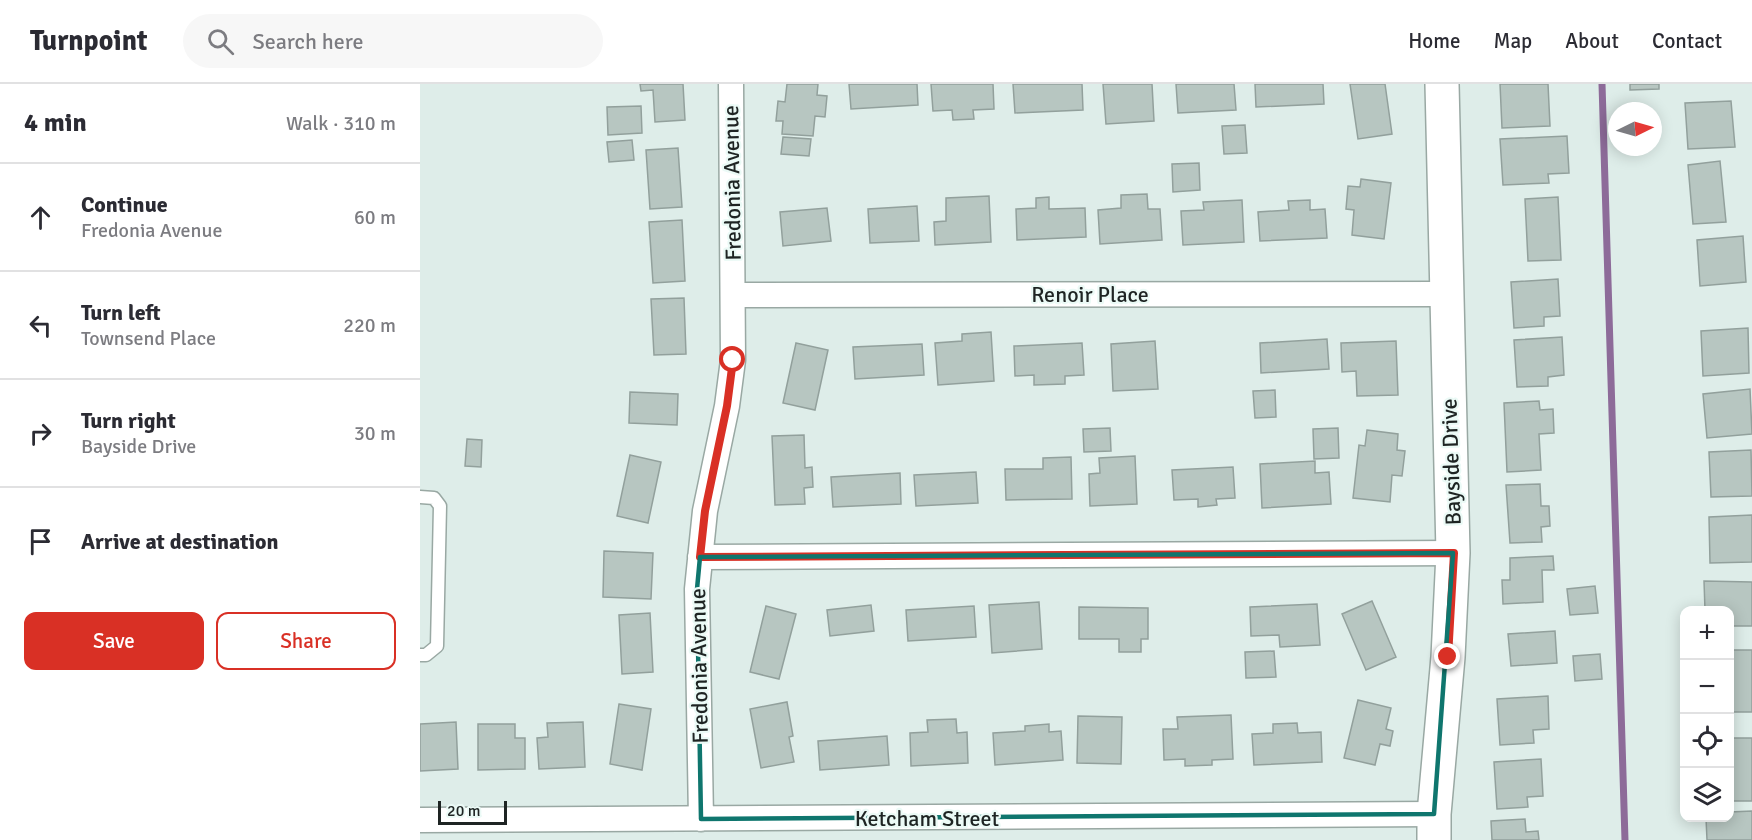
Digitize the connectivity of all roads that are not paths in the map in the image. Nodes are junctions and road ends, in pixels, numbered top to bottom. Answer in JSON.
{"nodes":[{"id":1,"x":731,"y":84,"type":"edge"},
{"id":2,"x":1442,"y":84,"type":"edge"},
{"id":3,"x":1446,"y":294,"type":"junction"},
{"id":4,"x":733,"y":295,"type":"junction"},
{"id":5,"x":420,"y":497,"type":"edge"},
{"id":6,"x":1454,"y":553,"type":"junction"},
{"id":7,"x":700,"y":557,"type":"junction"},
{"id":8,"x":420,"y":655,"type":"edge"},
{"id":9,"x":701,"y":819,"type":"junction"},
{"id":10,"x":420,"y":820,"type":"edge"},
{"id":11,"x":1434,"y":827,"type":"edge"}],
"edges":[{"from":1,"to":4,"type":"street","name":"Fredonia Avenue"},
{"from":2,"to":3,"type":"street","name":"Bayside Drive"},
{"from":3,"to":4,"type":"street","name":"Renoir Place"},
{"from":3,"to":6,"type":"street","name":"Bayside Drive"},
{"from":4,"to":7,"type":"street","name":"Fredonia Avenue"},
{"from":5,"to":8,"type":"lane"},
{"from":6,"to":7,"type":"street"},
{"from":6,"to":11,"type":"street","name":"Bayside Drive"},
{"from":7,"to":9,"type":"street","name":"Fredonia Avenue"},
{"from":9,"to":10,"type":"street","name":"Ketcham Street"},
{"from":9,"to":11,"type":"street","name":"Ketcham Street"}]}
